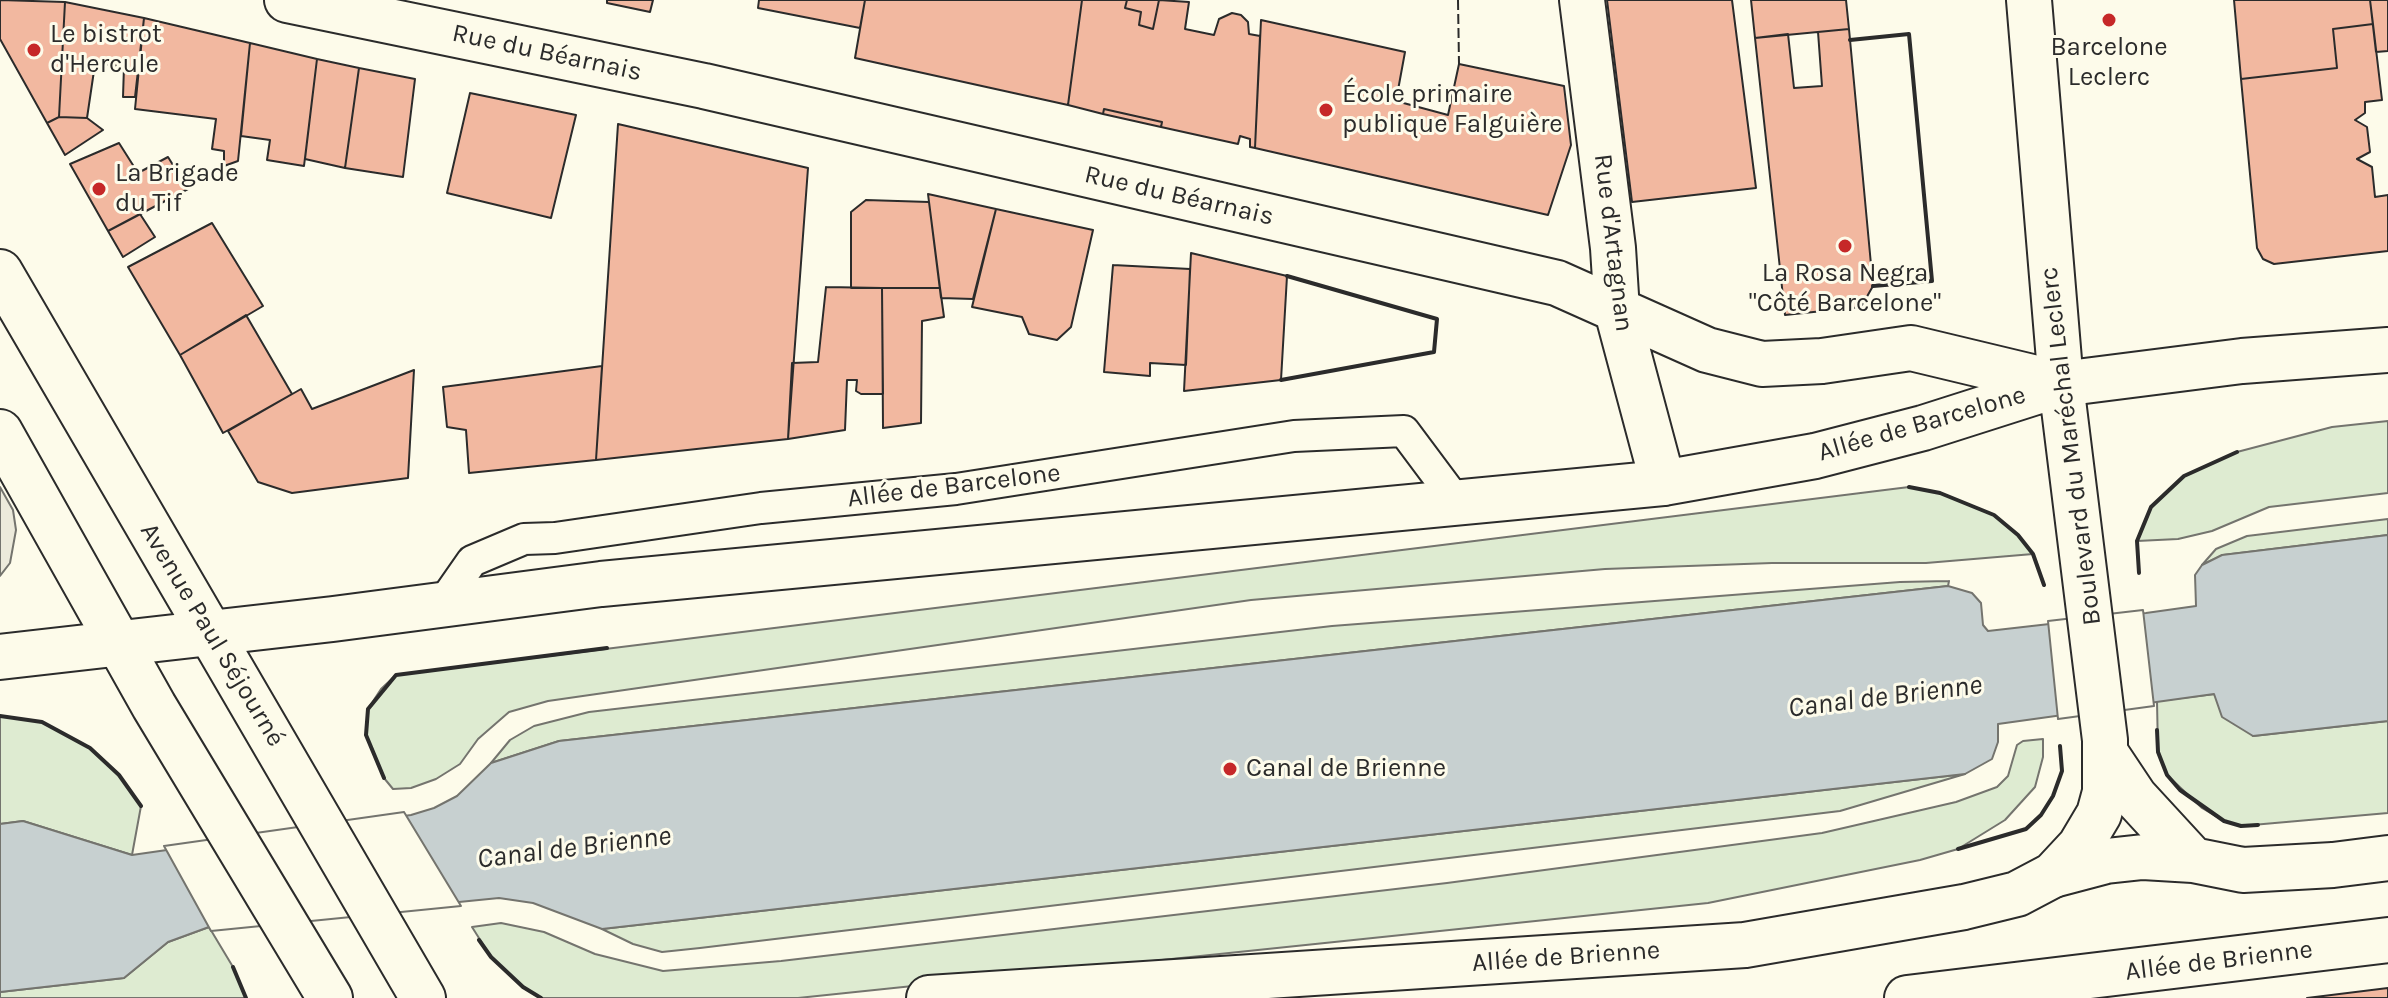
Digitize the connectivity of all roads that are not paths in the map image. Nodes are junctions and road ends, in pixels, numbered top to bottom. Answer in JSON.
{"nodes":[{"id":1,"x":287,"y":0,"type":"edge"},
{"id":2,"x":1582,"y":0,"type":"edge"},
{"id":3,"x":2029,"y":0,"type":"edge"},
{"id":4,"x":0,"y":272,"type":"edge"},
{"id":5,"x":1617,"y":311,"type":"junction"},
{"id":6,"x":2388,"y":350,"type":"edge"},
{"id":7,"x":2061,"y":384,"type":"junction"},
{"id":8,"x":0,"y":432,"type":"edge"},
{"id":9,"x":1663,"y":483,"type":"junction"},
{"id":10,"x":1457,"y":502,"type":"junction"},
{"id":11,"x":442,"y":604,"type":"junction"},
{"id":12,"x":209,"y":633,"type":"junction"},
{"id":13,"x":121,"y":644,"type":"junction"},
{"id":14,"x":0,"y":657,"type":"edge"},
{"id":15,"x":2105,"y":746,"type":"junction"},
{"id":16,"x":2388,"y":858,"type":"edge"},
{"id":17,"x":2193,"y":860,"type":"junction"},
{"id":18,"x":2053,"y":875,"type":"junction"},
{"id":19,"x":2388,"y":940,"type":"edge"},
{"id":20,"x":330,"y":998,"type":"edge"},
{"id":21,"x":423,"y":998,"type":"edge"},
{"id":22,"x":929,"y":998,"type":"edge"},
{"id":23,"x":1907,"y":998,"type":"edge"}],
"edges":[{"from":1,"to":5,"type":"street","name":"Rue du Béarnais"},
{"from":2,"to":5,"type":"street","name":"Rue d'Artagnan"},
{"from":3,"to":7,"type":"street","name":"Boulevard du Maréchal Leclerc"},
{"from":4,"to":12,"type":"street","name":"Avenue Paul Séjourné"},
{"from":5,"to":7,"type":"street","name":"Rue du Béarnais"},
{"from":5,"to":9,"type":"street","name":"Rue d'Artagnan"},
{"from":6,"to":7,"type":"street","name":"Allée de Barcelone"},
{"from":7,"to":9,"type":"street","name":"Allée de Barcelone"},
{"from":7,"to":15,"type":"street","name":"Boulevard du Maréchal Leclerc"},
{"from":8,"to":13,"type":"street"},
{"from":9,"to":10,"type":"street","name":"Allée de Barcelone"},
{"from":10,"to":11,"type":"street","name":"Allée de Barcelone"},
{"from":10,"to":11,"type":"lane","name":"Allée de Barcelone"},
{"from":11,"to":12,"type":"street","name":"Allée de Barcelone"},
{"from":12,"to":13,"type":"street","name":"Allée de Barcelone"},
{"from":12,"to":21,"type":"street","name":"Avenue Paul Séjourné"},
{"from":13,"to":14,"type":"street","name":"Allée de Barcelone"},
{"from":13,"to":20,"type":"street"},
{"from":15,"to":17,"type":"street"},
{"from":15,"to":18,"type":"street","name":"Boulevard du Maréchal Leclerc"},
{"from":16,"to":17,"type":"street","name":"Allée de Brienne"},
{"from":17,"to":18,"type":"street","name":"Allée de Brienne"},
{"from":18,"to":22,"type":"street","name":"Allée de Brienne"},
{"from":19,"to":23,"type":"street","name":"Allée de Brienne"}]}
